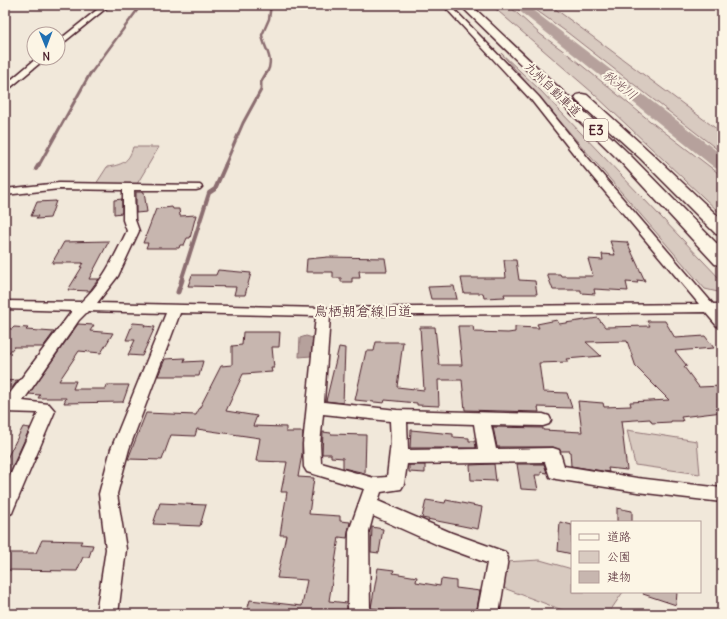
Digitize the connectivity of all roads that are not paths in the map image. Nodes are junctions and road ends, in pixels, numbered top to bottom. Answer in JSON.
{"nodes":[{"id":1,"x":107,"y":5,"type":"edge"},
{"id":2,"x":446,"y":5,"type":"edge"},
{"id":3,"x":465,"y":5,"type":"edge"},
{"id":4,"x":479,"y":5,"type":"edge"},
{"id":5,"x":66,"y":38,"type":"edge"},
{"id":6,"x":32,"y":66,"type":"edge"},
{"id":7,"x":5,"y":89,"type":"edge"},
{"id":8,"x":128,"y":186,"type":"junction"},
{"id":9,"x":196,"y":187,"type":"dead end"},
{"id":10,"x":5,"y":192,"type":"edge"},
{"id":11,"x":722,"y":230,"type":"edge"},
{"id":12,"x":722,"y":260,"type":"edge"},
{"id":13,"x":5,"y":305,"type":"edge"},
{"id":14,"x":84,"y":307,"type":"junction"},
{"id":15,"x":715,"y":308,"type":"edge"},
{"id":16,"x":175,"y":309,"type":"junction"},
{"id":17,"x":323,"y":312,"type":"junction"},
{"id":18,"x":722,"y":323,"type":"edge"},
{"id":19,"x":7,"y":406,"type":"edge"},
{"id":20,"x":316,"y":407,"type":"junction"},
{"id":21,"x":397,"y":416,"type":"junction"},
{"id":22,"x":482,"y":420,"type":"junction"},
{"id":23,"x":543,"y":420,"type":"dead end"},
{"id":24,"x":488,"y":456,"type":"junction"},
{"id":25,"x":400,"y":458,"type":"junction"},
{"id":26,"x":374,"y":486,"type":"junction"},
{"id":27,"x":722,"y":496,"type":"edge"},
{"id":28,"x":368,"y":505,"type":"junction"},
{"id":29,"x":5,"y":508,"type":"edge"},
{"id":30,"x":107,"y":614,"type":"edge"},
{"id":31,"x":359,"y":614,"type":"edge"},
{"id":32,"x":488,"y":614,"type":"edge"}],
"edges":[{"from":1,"to":5,"type":"street"},
{"from":2,"to":15,"type":"street"},
{"from":3,"to":12,"type":"highway","name":"九州自動車道","number":"E3"},
{"from":4,"to":11,"type":"highway","name":"九州自動車道","number":"E3"},
{"from":6,"to":7,"type":"street"},
{"from":8,"to":9,"type":"street"},
{"from":8,"to":10,"type":"street"},
{"from":8,"to":14,"type":"street"},
{"from":13,"to":14,"type":"street","name":"鳥栖朝倉線旧道"},
{"from":14,"to":16,"type":"street","name":"鳥栖朝倉線旧道"},
{"from":14,"to":19,"type":"street"},
{"from":15,"to":17,"type":"street","name":"鳥栖朝倉線旧道"},
{"from":15,"to":18,"type":"street"},
{"from":16,"to":17,"type":"street","name":"鳥栖朝倉線旧道"},
{"from":16,"to":30,"type":"street"},
{"from":17,"to":20,"type":"street"},
{"from":19,"to":29,"type":"street"},
{"from":20,"to":21,"type":"street"},
{"from":20,"to":26,"type":"street"},
{"from":21,"to":22,"type":"street"},
{"from":21,"to":25,"type":"street"},
{"from":22,"to":23,"type":"street"},
{"from":22,"to":24,"type":"street"},
{"from":24,"to":25,"type":"street"},
{"from":24,"to":27,"type":"street"},
{"from":25,"to":26,"type":"street"},
{"from":26,"to":28,"type":"street"},
{"from":28,"to":31,"type":"street"},
{"from":28,"to":32,"type":"street"}]}
